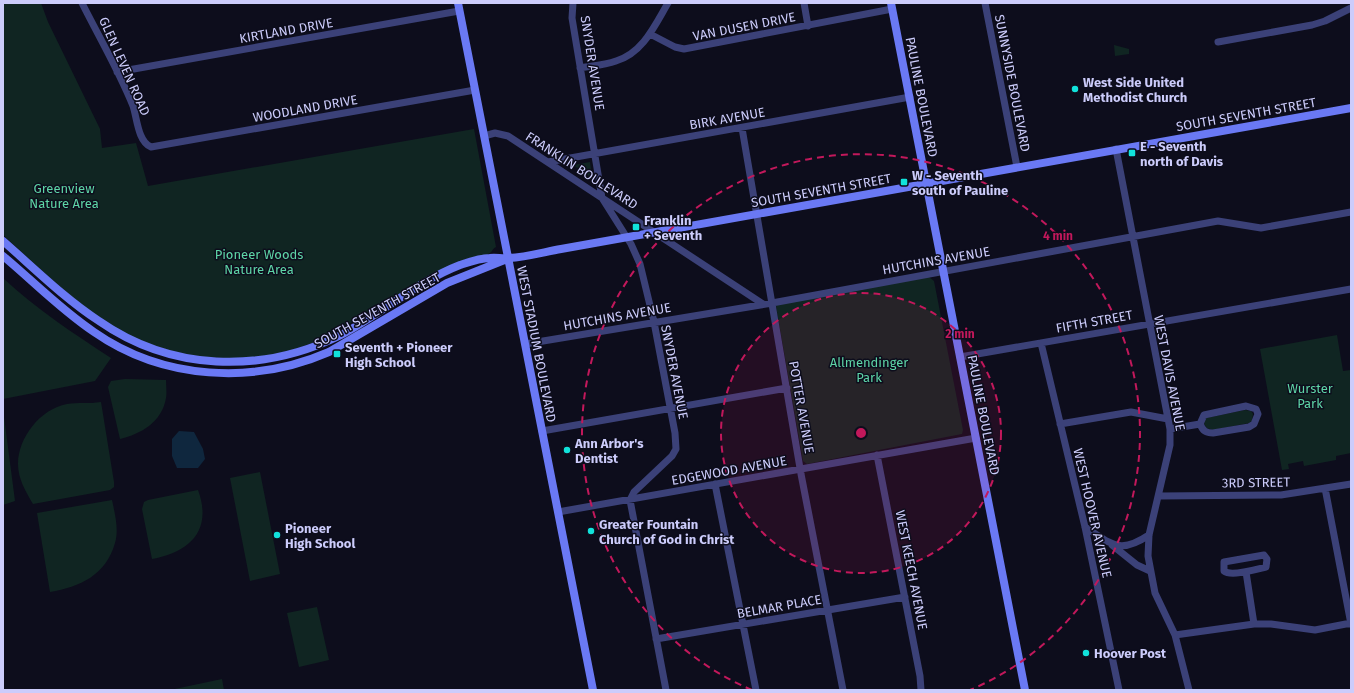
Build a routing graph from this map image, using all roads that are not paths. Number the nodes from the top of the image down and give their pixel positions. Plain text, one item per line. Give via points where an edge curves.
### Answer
1 (82, 3) edge
2 (573, 3) edge
3 (668, 3) edge
4 (804, 3) edge
5 (985, 3) edge
6 (892, 6) edge
7 (459, 7) edge
8 (1351, 8) edge
9 (808, 26) junction
10 (650, 34) junction
11 (1218, 42) dead end
12 (580, 68) junction
13 (117, 72) junction
14 (475, 90) junction
15 (910, 97) junction
16 (1351, 108) edge
17 (742, 128) junction
18 (484, 136) junction
19 (143, 140) joint
20 (1116, 150) junction
21 (595, 152) junction
22 (548, 162) junction
23 (1017, 167) junction
24 (926, 183) junction
25 (602, 198) junction
26 (1351, 212) edge
27 (757, 214) junction
28 (656, 232) junction
29 (627, 237) junction
30 (1132, 237) junction
31 (3, 241) edge
32 (3, 256) edge
33 (508, 258) junction
34 (943, 270) junction
35 (1351, 289) edge
36 (772, 303) junction
37 (763, 304) junction
38 (654, 322) junction
39 (1149, 324) junction
40 (1041, 342) junction
41 (525, 344) junction
42 (960, 357) junction
43 (787, 388) junction
44 (670, 408) junction
45 (1168, 419) junction
46 (1060, 424) junction
47 (1200, 424) junction
48 (1170, 429) junction
49 (542, 431) junction
50 (976, 438) junction
51 (877, 455) junction
52 (800, 469) junction
53 (715, 484) junction
54 (1351, 484) edge
55 (1325, 488) junction
56 (1160, 496) junction
57 (630, 500) junction
58 (558, 512) junction
59 (1085, 527) junction
60 (1150, 535) junction
61 (1112, 545) junction
62 (1150, 571) junction
63 (1246, 572) junction
64 (905, 597) junction
65 (828, 610) junction
66 (743, 624) junction
67 (1254, 624) junction
68 (1351, 624) edge
69 (1174, 635) junction
70 (656, 639) junction
71 (593, 690) edge
72 (666, 690) edge
73 (756, 690) edge
74 (843, 690) edge
75 (921, 690) edge
76 (1025, 690) edge
77 (1120, 690) edge
78 (1188, 690) edge

1 - 13 street, GLEN LEVEN ROAD
2 - 12 street, SNYDER AVENUE via 572,18
3 - 10 street
4 - 9 street
5 - 23 street, SUNNYSIDE BOULEVARD
6 - 9 street, VAN DUSEN DRIVE
6 - 15 street, PAULINE BOULEVARD
7 - 13 street, KIRTLAND DRIVE
7 - 14 street, WEST STADIUM BOULEVARD
8 - 11 street via 1325,22
9 - 10 street, VAN DUSEN DRIVE via 684,49
10 - 12 street via 629,56 616,62
12 - 21 street, SNYDER AVENUE
13 - 19 street, GLEN LEVEN ROAD
14 - 18 street, WEST STADIUM BOULEVARD
14 - 19 street, WOODLAND DRIVE via 157,147 146,146
15 - 17 street, BIRK AVENUE
15 - 24 street, PAULINE BOULEVARD
16 - 20 street, SOUTH SEVENTH STREET
17 - 21 street, BIRK AVENUE
17 - 27 street, POTTER AVENUE
18 - 22 street, FRANKLIN BOULEVARD via 495,133 508,136
18 - 33 street, WEST STADIUM BOULEVARD
20 - 23 street, SOUTH SEVENTH STREET
20 - 30 street, WEST DAVIS AVENUE
21 - 22 street, BIRK AVENUE
21 - 25 street, SNYDER AVENUE
22 - 25 street, FRANKLIN BOULEVARD
23 - 24 street, SOUTH SEVENTH STREET
24 - 27 street, SOUTH SEVENTH STREET
24 - 34 street, PAULINE BOULEVARD
25 - 28 street, FRANKLIN BOULEVARD
25 - 29 street, SNYDER AVENUE
26 - 30 street, HUTCHINS AVENUE via 1261,228 1218,222
27 - 28 street, SOUTH SEVENTH STREET
27 - 36 street, POTTER AVENUE
28 - 29 street, SOUTH SEVENTH STREET
28 - 37 street, FRANKLIN BOULEVARD
29 - 33 street, SOUTH SEVENTH STREET
29 - 38 street, SNYDER AVENUE via 640,264
30 - 34 street, HUTCHINS AVENUE
30 - 39 street, WEST DAVIS AVENUE
31 - 33 street, SOUTH SEVENTH STREET via 74,302 117,333 153,349 175,355 208,362 231,363 268,359 322,343 460,265 488,258
32 - 33 street, SOUTH SEVENTH STREET via 77,320 112,344 133,354 176,367 198,372 233,374 312,360 447,283
33 - 41 street, WEST STADIUM BOULEVARD
34 - 36 street, HUTCHINS AVENUE
34 - 42 street, PAULINE BOULEVARD
35 - 39 street, FIFTH STREET
36 - 37 street, HUTCHINS AVENUE
36 - 43 street, POTTER AVENUE
37 - 38 street, HUTCHINS AVENUE
38 - 41 street, HUTCHINS AVENUE
38 - 44 street, SNYDER AVENUE
39 - 40 street, FIFTH STREET
39 - 45 street, WEST DAVIS AVENUE
40 - 42 street, FIFTH STREET
40 - 46 street, WEST HOOVER AVENUE
41 - 49 street, WEST STADIUM BOULEVARD
42 - 50 street, PAULINE BOULEVARD
43 - 44 street
43 - 52 street, POTTER AVENUE
44 - 49 street
44 - 57 street, SNYDER AVENUE via 676,449 667,462 634,492
45 - 46 street via 1131,412
45 - 48 street, WEST DAVIS AVENUE
46 - 59 street, WEST HOOVER AVENUE
47 - 47 street via 1207,433 1220,432 1249,427 1257,420 1258,414 1256,409 1246,406 1209,412 1204,414
47 - 48 street
48 - 56 street, WEST DAVIS AVENUE via 1170,445
49 - 58 street, WEST STADIUM BOULEVARD
50 - 51 street, EDGEWOOD AVENUE
50 - 76 street, PAULINE BOULEVARD
51 - 52 street, EDGEWOOD AVENUE
51 - 64 street, WEST KEECH AVENUE
52 - 53 street, EDGEWOOD AVENUE
52 - 65 street, POTTER AVENUE
53 - 57 street, EDGEWOOD AVENUE
53 - 66 street
54 - 55 street, 3RD STREET
55 - 56 street, 3RD STREET via 1281,495
55 - 68 street
56 - 60 street, WEST DAVIS AVENUE
57 - 58 street, EDGEWOOD AVENUE
57 - 70 street
58 - 71 street, WEST STADIUM BOULEVARD
59 - 61 street
59 - 77 street, WEST HOOVER AVENUE
60 - 61 street via 1133,545
60 - 62 street, WEST DAVIS AVENUE
61 - 62 street via 1136,565
62 - 69 street, WEST DAVIS AVENUE via 1156,593
63 - 63 street via 1226,573 1224,562 1264,555 1267,559 1266,567
63 - 67 street
64 - 65 street, BELMAR PLACE
64 - 75 street, WEST KEECH AVENUE
65 - 66 street, BELMAR PLACE
65 - 74 street, POTTER AVENUE
66 - 70 street, BELMAR PLACE
66 - 73 street
67 - 68 street via 1315,630
67 - 69 street
69 - 78 street, WEST DAVIS AVENUE
70 - 72 street

